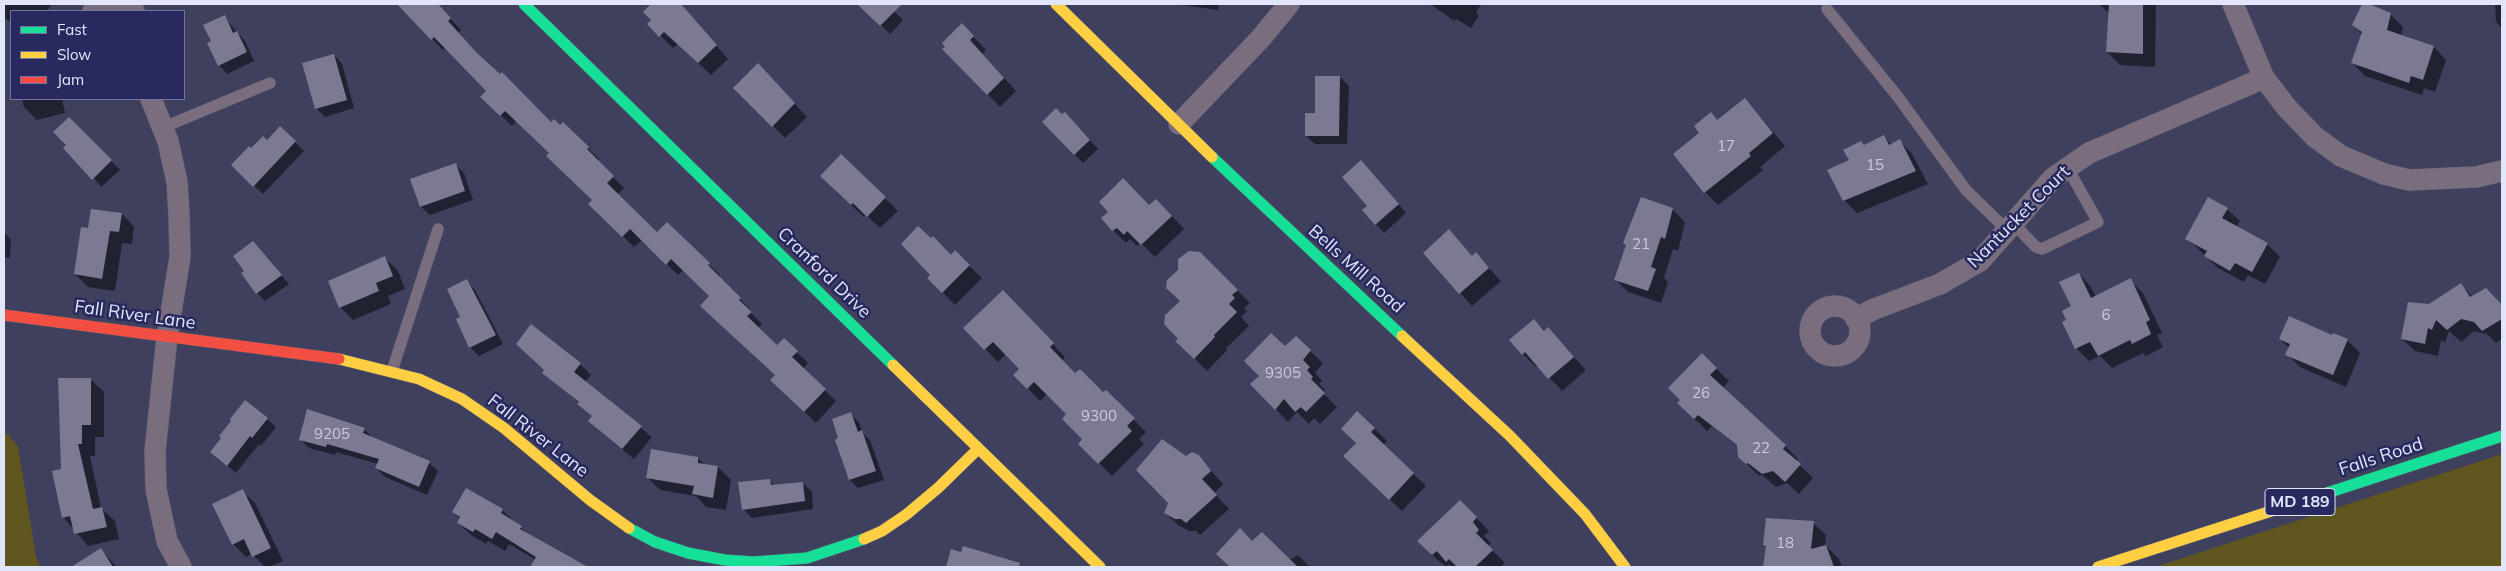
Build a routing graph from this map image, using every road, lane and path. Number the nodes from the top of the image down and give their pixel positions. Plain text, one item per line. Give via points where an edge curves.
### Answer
1 (524, 4) edge
2 (1056, 4) edge
3 (1289, 4) edge
4 (2233, 4) edge
5 (1827, 9) dead end
6 (2264, 78) junction
7 (270, 83) dead end
8 (151, 100) edge
9 (1179, 124) junction
10 (164, 127) junction
11 (2067, 167) junction
12 (2502, 171) edge
13 (2010, 227) junction
14 (438, 229) dead end
15 (4, 315) edge
16 (1856, 319) dead end
17 (167, 337) junction
18 (392, 371) junction
19 (2502, 436) edge
20 (978, 449) junction
21 (181, 567) edge
22 (1100, 567) edge
23 (1625, 567) edge
24 (2098, 567) edge

1 - 20 street, Cranford Drive
2 - 9 street, Bells Mill Road
3 - 9 street
4 - 6 street
5 - 13 lane via 1898,97 1966,190
6 - 11 street, Nantucket Court via 2088,153
6 - 12 street via 2315,137 2363,167 2418,180 2476,177
7 - 10 lane
8 - 10 street
9 - 23 street, Bells Mill Road via 1324,265 1510,436 1585,514
10 - 17 street via 176,182 180,258
11 - 13 street, Nantucket Court via 2053,178
11 - 13 lane via 2098,222 2042,249
13 - 16 street, Nantucket Court via 1980,261 1959,275
14 - 18 lane
15 - 17 street, Fall River Lane
17 - 18 street, Fall River Lane via 331,358
17 - 21 street via 155,451 156,489 168,541
18 - 20 street, Fall River Lane via 419,379 462,400 504,428 624,526 655,542 725,560 798,559 854,544 907,514
19 - 24 street, Falls Road / MD 189
20 - 22 street, Cranford Drive

